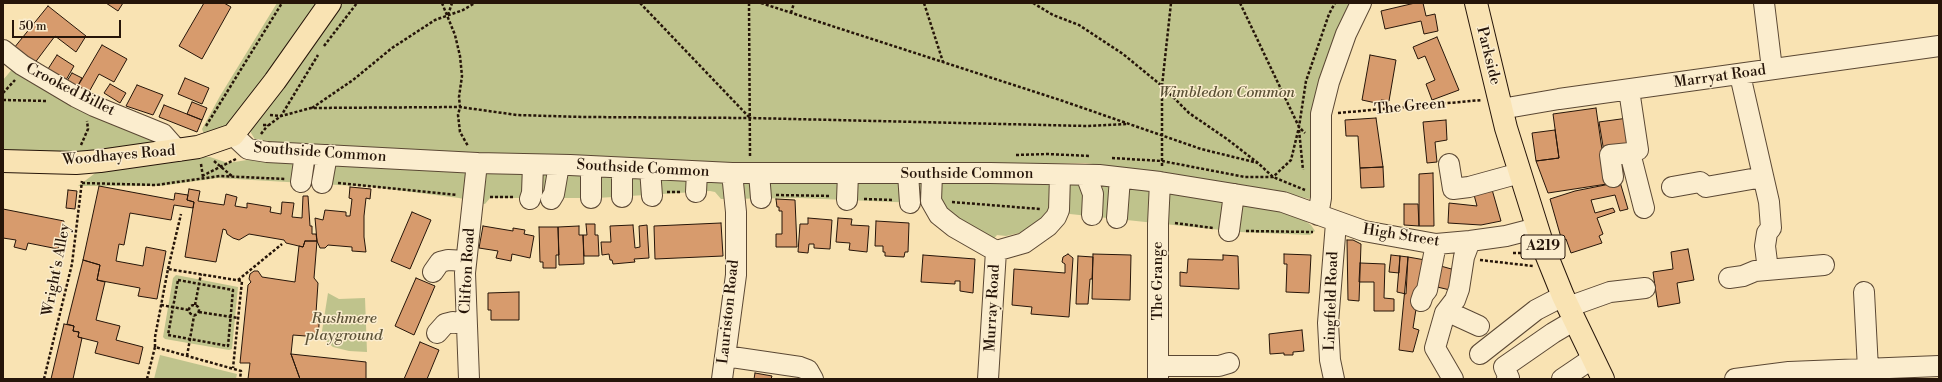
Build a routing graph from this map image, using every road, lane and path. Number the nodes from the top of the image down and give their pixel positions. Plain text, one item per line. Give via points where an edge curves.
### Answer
1 (282, 3) edge
2 (442, 3) edge
3 (452, 3) edge
4 (475, 3) edge
5 (640, 3) edge
6 (749, 3) edge
7 (761, 3) edge
8 (794, 3) edge
9 (924, 3) edge
10 (1033, 3) edge
11 (1171, 3) edge
12 (1240, 3) edge
13 (1335, 3) edge
14 (1361, 3) edge
15 (1476, 3) edge
16 (1764, 3) edge
17 (327, 4) edge
18 (791, 13) junction
19 (448, 16) junction
20 (1939, 46) edge
21 (3, 50) edge
22 (943, 62) junction
23 (1772, 69) junction
24 (1740, 75) junction
25 (1162, 86) junction
26 (1629, 90) junction
27 (76, 97) junction
28 (3, 100) edge
29 (1500, 103) junction
30 (94, 106) junction
31 (460, 107) junction
32 (311, 108) junction
33 (1321, 114) junction
34 (282, 116) dead end
35 (750, 118) junction
36 (1126, 124) junction
37 (1299, 127) junction
38 (205, 128) dead end
39 (1162, 134) junction
40 (1308, 137) dead end
41 (240, 142) junction
42 (178, 151) junction
43 (1630, 153) junction
44 (305, 154) junction
45 (327, 155) junction
46 (1010, 155) dead end
47 (200, 157) dead end
48 (210, 157) dead end
49 (1094, 157) dead end
50 (1109, 158) dead end
51 (3, 161) edge
52 (1162, 161) junction
53 (1258, 162) junction
54 (79, 163) junction
55 (477, 163) junction
56 (1449, 164) dead end
57 (533, 165) junction
58 (559, 165) junction
59 (221, 166) junction
60 (591, 166) junction
61 (750, 167) junction
62 (622, 168) junction
63 (650, 169) junction
64 (697, 172) junction
65 (1520, 173) junction
66 (848, 174) junction
67 (908, 174) junction
68 (932, 174) junction
69 (1060, 175) junction
70 (1086, 175) junction
71 (233, 177) dead end
72 (1272, 177) junction
73 (1304, 177) dead end
74 (1613, 177) dead end
75 (1120, 178) junction
76 (301, 182) dead end
77 (1160, 182) junction
78 (1764, 182) junction
79 (322, 184) dead end
80 (1305, 184) dead end
81 (1672, 187) dead end
82 (1306, 190) junction
83 (696, 192) dead end
84 (1312, 193) dead end
85 (1234, 194) junction
86 (652, 196) dead end
87 (622, 197) dead end
88 (554, 198) dead end
89 (591, 198) dead end
90 (761, 198) dead end
91 (530, 199) dead end
92 (847, 200) dead end
93 (910, 203) dead end
94 (1644, 208) dead end
95 (181, 214) dead end
96 (1092, 216) dead end
97 (1117, 218) dead end
98 (1327, 219) junction
99 (1537, 228) junction
100 (1229, 231) dead end
101 (282, 244) dead end
102 (1436, 244) junction
103 (1467, 249) junction
104 (996, 252) junction
105 (1516, 253) dead end
106 (1532, 253) dead end
107 (466, 261) junction
108 (1824, 265) dead end
109 (1535, 266) dead end
110 (168, 269) junction
111 (1768, 270) junction
112 (434, 272) dead end
113 (201, 274) junction
114 (1729, 278) dead end
115 (237, 280) junction
116 (199, 284) junction
117 (1645, 288) dead end
118 (1864, 292) dead end
119 (1421, 301) dead end
120 (161, 305) junction
121 (195, 305) junction
122 (173, 307) junction
123 (1449, 308) junction
124 (1569, 308) junction
125 (189, 310) junction
126 (199, 312) junction
127 (194, 316) junction
128 (230, 316) junction
129 (238, 318) junction
130 (466, 325) junction
131 (1479, 326) dead end
132 (438, 333) dead end
133 (190, 339) junction
134 (155, 347) junction
135 (1480, 354) dead end
136 (187, 356) junction
137 (725, 356) junction
138 (1229, 363) dead end
139 (1939, 366) edge
140 (1597, 367) edge
141 (232, 368) junction
142 (1868, 369) junction
143 (1158, 372) edge
144 (44, 379) edge
145 (147, 379) edge
146 (240, 379) edge
147 (469, 379) edge
148 (722, 379) edge
149 (813, 379) edge
150 (988, 379) edge
151 (1334, 379) edge
152 (1453, 379) edge
153 (1507, 379) edge
154 (1562, 379) edge
155 (1574, 379) edge
156 (1735, 379) edge

1 - 38 path
2 - 19 path
3 - 19 path
4 - 19 path
5 - 35 path
6 - 35 path
7 - 18 path
8 - 18 path
9 - 22 path
10 - 25 path via 1053,15 1079,25 1123,54
11 - 25 path
12 - 37 path
13 - 37 path via 1306,81
14 - 33 street via 1329,82
15 - 29 main road, Parkside / A219
16 - 23 street
17 - 41 main road via 275,81
18 - 22 path
19 - 31 path via 456,35 460,56
19 - 32 path via 435,20 392,48 354,80
20 - 23 street, Marryat Road
21 - 27 street, Crooked Billet via 22,65
22 - 36 path
23 - 24 street, Marryat Road
24 - 26 street, Marryat Road
24 - 78 street
25 - 39 path
25 - 53 path via 1189,113
26 - 29 street, Marryat Road
26 - 43 street via 1638,150
27 - 28 path via 69,102
27 - 30 street, Crooked Billet
29 - 33 path, The Green via 1451,103
29 - 65 main road, A219
30 - 42 street, Crooked Billet via 155,129 170,140
30 - 54 path, Wright's Alley via 87,114 88,129 79,149
31 - 32 path
31 - 35 path via 517,115 583,118
31 - 55 path via 460,132
32 - 34 path
33 - 98 street via 1321,198
35 - 36 path via 1088,126
35 - 61 path
36 - 39 path
37 - 40 path
37 - 72 path via 1291,160
37 - 73 path
39 - 52 path
39 - 53 path via 1200,149
41 - 42 main road, Woodhayes Road via 217,142
41 - 44 street, Southside Common via 267,152
41 - 59 path via 238,158
42 - 54 main road, Woodhayes Road
43 - 74 street via 1610,155
43 - 94 street
44 - 45 street, Southside Common
44 - 76 street
45 - 55 street, Southside Common
45 - 79 street
46 - 49 path
47 - 59 path via 203,177
48 - 59 path
50 - 52 path
51 - 54 main road, Woodhayes Road
52 - 72 path via 1245,177
52 - 77 path via 1163,176
53 - 72 path
54 - 144 path, Wright's Alley via 79,208 72,264
55 - 57 street, Southside Common
55 - 107 street, Clifton Road
56 - 65 street via 1453,189
57 - 58 street, Southside Common
57 - 91 street
58 - 60 street, Southside Common
58 - 88 street
59 - 71 path
60 - 62 street, Southside Common
60 - 89 street
61 - 64 street, Southside Common
61 - 66 street, Southside Common
61 - 90 street
61 - 137 street, Lauriston Road via 736,212 736,275
62 - 63 street, Southside Common
62 - 87 street
63 - 64 street, Southside Common
63 - 86 street
64 - 83 street
65 - 99 main road, A219
66 - 67 street, Southside Common
66 - 92 street
67 - 68 street, Southside Common
67 - 93 street
68 - 69 street, Southside Common
68 - 104 street, Murray Road via 931,201 939,215
69 - 70 street, Southside Common
69 - 104 street via 1059,210 1056,217 1024,243
70 - 75 street, Southside Common
70 - 96 street via 1093,194
72 - 82 path
75 - 77 street, Southside Common
75 - 97 street
77 - 85 street, Southside Common
77 - 143 street, The Grange
78 - 81 street via 1706,187 1700,182
78 - 111 street via 1778,212 1767,233 1765,246
80 - 82 path
82 - 84 path
85 - 98 street, Southside Common via 1283,202
85 - 100 street
95 - 110 path
98 - 102 street, High Street via 1379,235
98 - 151 street, Lingfield Road via 1328,323
99 - 103 street, High Street
99 - 124 main road, A219
101 - 115 path
102 - 103 street, High Street
102 - 119 street via 1427,290
103 - 109 path via 1472,259
103 - 123 street via 1459,290
104 - 150 street, Murray Road
105 - 106 path
107 - 112 street via 440,262
107 - 130 street, Clifton Road
108 - 111 street
110 - 113 path
110 - 120 path
111 - 114 street
113 - 115 path
113 - 116 path
115 - 129 path via 242,281
116 - 121 path
116 - 122 path via 178,280
116 - 128 path via 233,290
117 - 124 street via 1610,292
118 - 142 street
120 - 122 path
120 - 134 path
121 - 125 path
121 - 126 path
122 - 125 path
122 - 133 path via 168,335
123 - 131 street via 1455,315
123 - 152 street via 1434,348
124 - 135 street via 1536,310
124 - 140 main road, A219
124 - 153 street via 1552,333 1504,367 1509,378
125 - 127 path
126 - 127 path
126 - 128 path
127 - 133 path
128 - 129 path
128 - 133 path via 228,346
129 - 141 path
130 - 132 street via 452,322 445,324
130 - 147 street, Clifton Road
133 - 136 path
134 - 136 path
134 - 145 path
136 - 141 path
137 - 148 street, Lauriston Road
137 - 149 street via 800,367 808,370
138 - 143 street
139 - 142 street
140 - 154 street
140 - 155 street
141 - 146 path via 241,371
142 - 156 street via 1789,372

